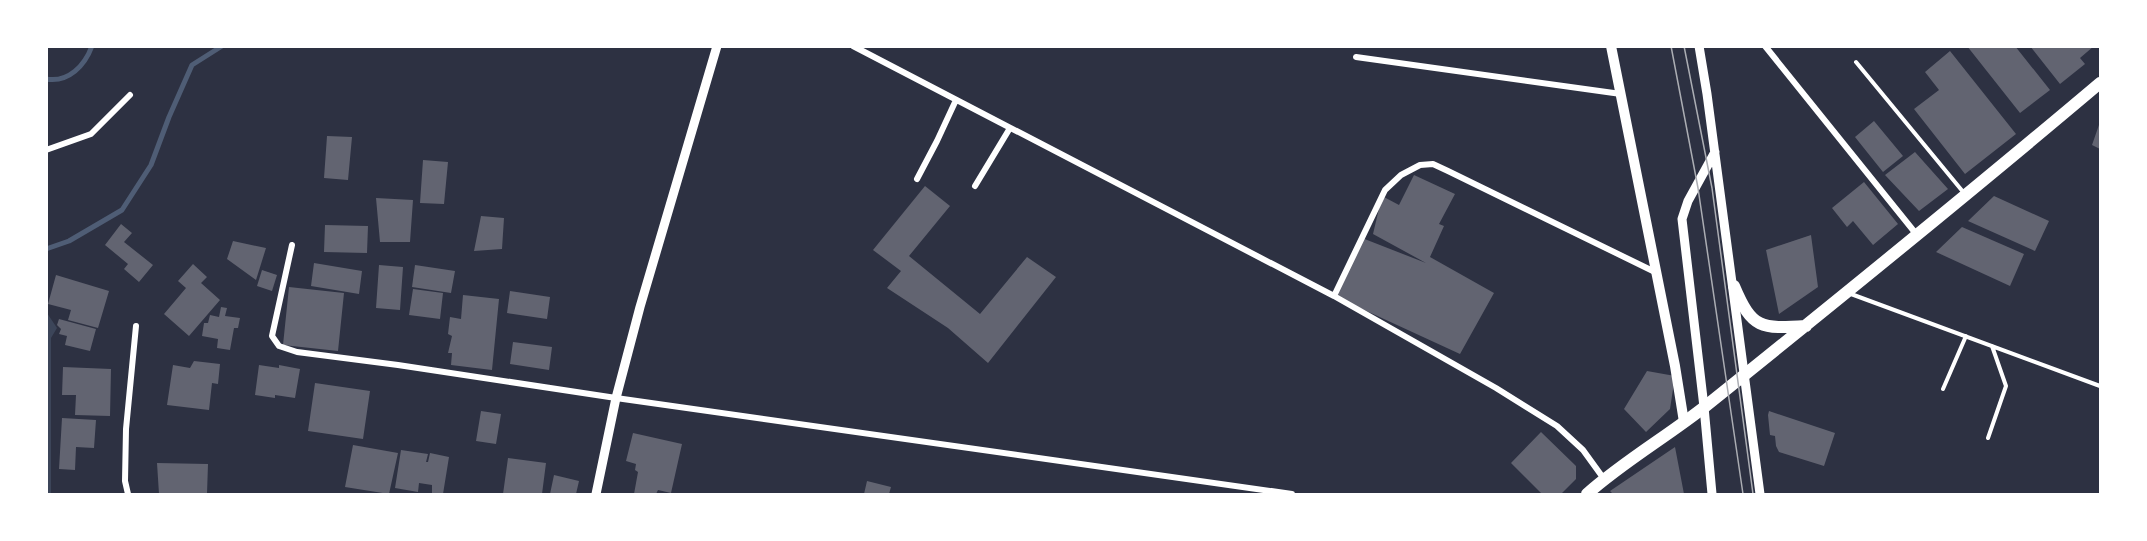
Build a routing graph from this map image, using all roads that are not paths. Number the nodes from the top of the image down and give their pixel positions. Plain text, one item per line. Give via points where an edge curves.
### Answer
1 (717, 46) edge
2 (852, 46) edge
3 (1611, 46) edge
4 (1699, 46) edge
5 (1766, 46) edge
6 (1356, 57) dead end
7 (1856, 62) dead end
8 (2100, 83) edge
9 (1622, 94) junction
10 (130, 95) dead end
11 (956, 100) junction
12 (1010, 128) junction
13 (46, 150) edge
14 (1715, 152) junction
15 (917, 178) dead end
16 (975, 186) dead end
17 (1966, 196) junction
18 (1918, 236) junction
19 (292, 245) dead end
20 (1657, 273) junction
21 (1734, 286) junction
22 (1848, 292) junction
23 (1334, 296) junction
24 (136, 326) dead end
25 (1806, 326) junction
26 (1966, 336) junction
27 (1992, 346) junction
28 (1746, 374) junction
29 (2100, 386) edge
30 (1943, 389) dead end
31 (616, 398) junction
32 (1704, 407) junction
33 (1684, 422) junction
34 (1988, 438) dead end
35 (1604, 479) junction
36 (128, 495) edge
37 (596, 495) edge
38 (1292, 495) edge
39 (1587, 495) edge
40 (1712, 495) edge
41 (1760, 495) edge

1 - 31 street
2 - 11 street
3 - 9 main road
4 - 14 street
5 - 18 street
6 - 9 street
7 - 17 lane
8 - 17 main road
9 - 20 main road
10 - 13 street via 91,134
11 - 12 street
11 - 15 street
12 - 16 street
12 - 23 street
14 - 21 street
14 - 32 street via 1682,219
17 - 18 main road
18 - 22 main road
19 - 31 street via 272,336 279,346 297,352
20 - 23 street via 1433,164 1420,165 1401,175 1385,190
20 - 33 main road
21 - 25 main road via 1743,309 1754,320 1778,328
21 - 28 street
22 - 25 main road
22 - 26 lane
23 - 35 street via 1557,426 1583,450
24 - 36 street via 126,429
25 - 28 main road
26 - 27 lane
26 - 30 lane
27 - 29 lane
27 - 34 lane via 2006,386
28 - 32 main road
28 - 41 street
31 - 37 street
31 - 38 street
32 - 33 main road
32 - 40 street
33 - 35 main road
35 - 39 main road

